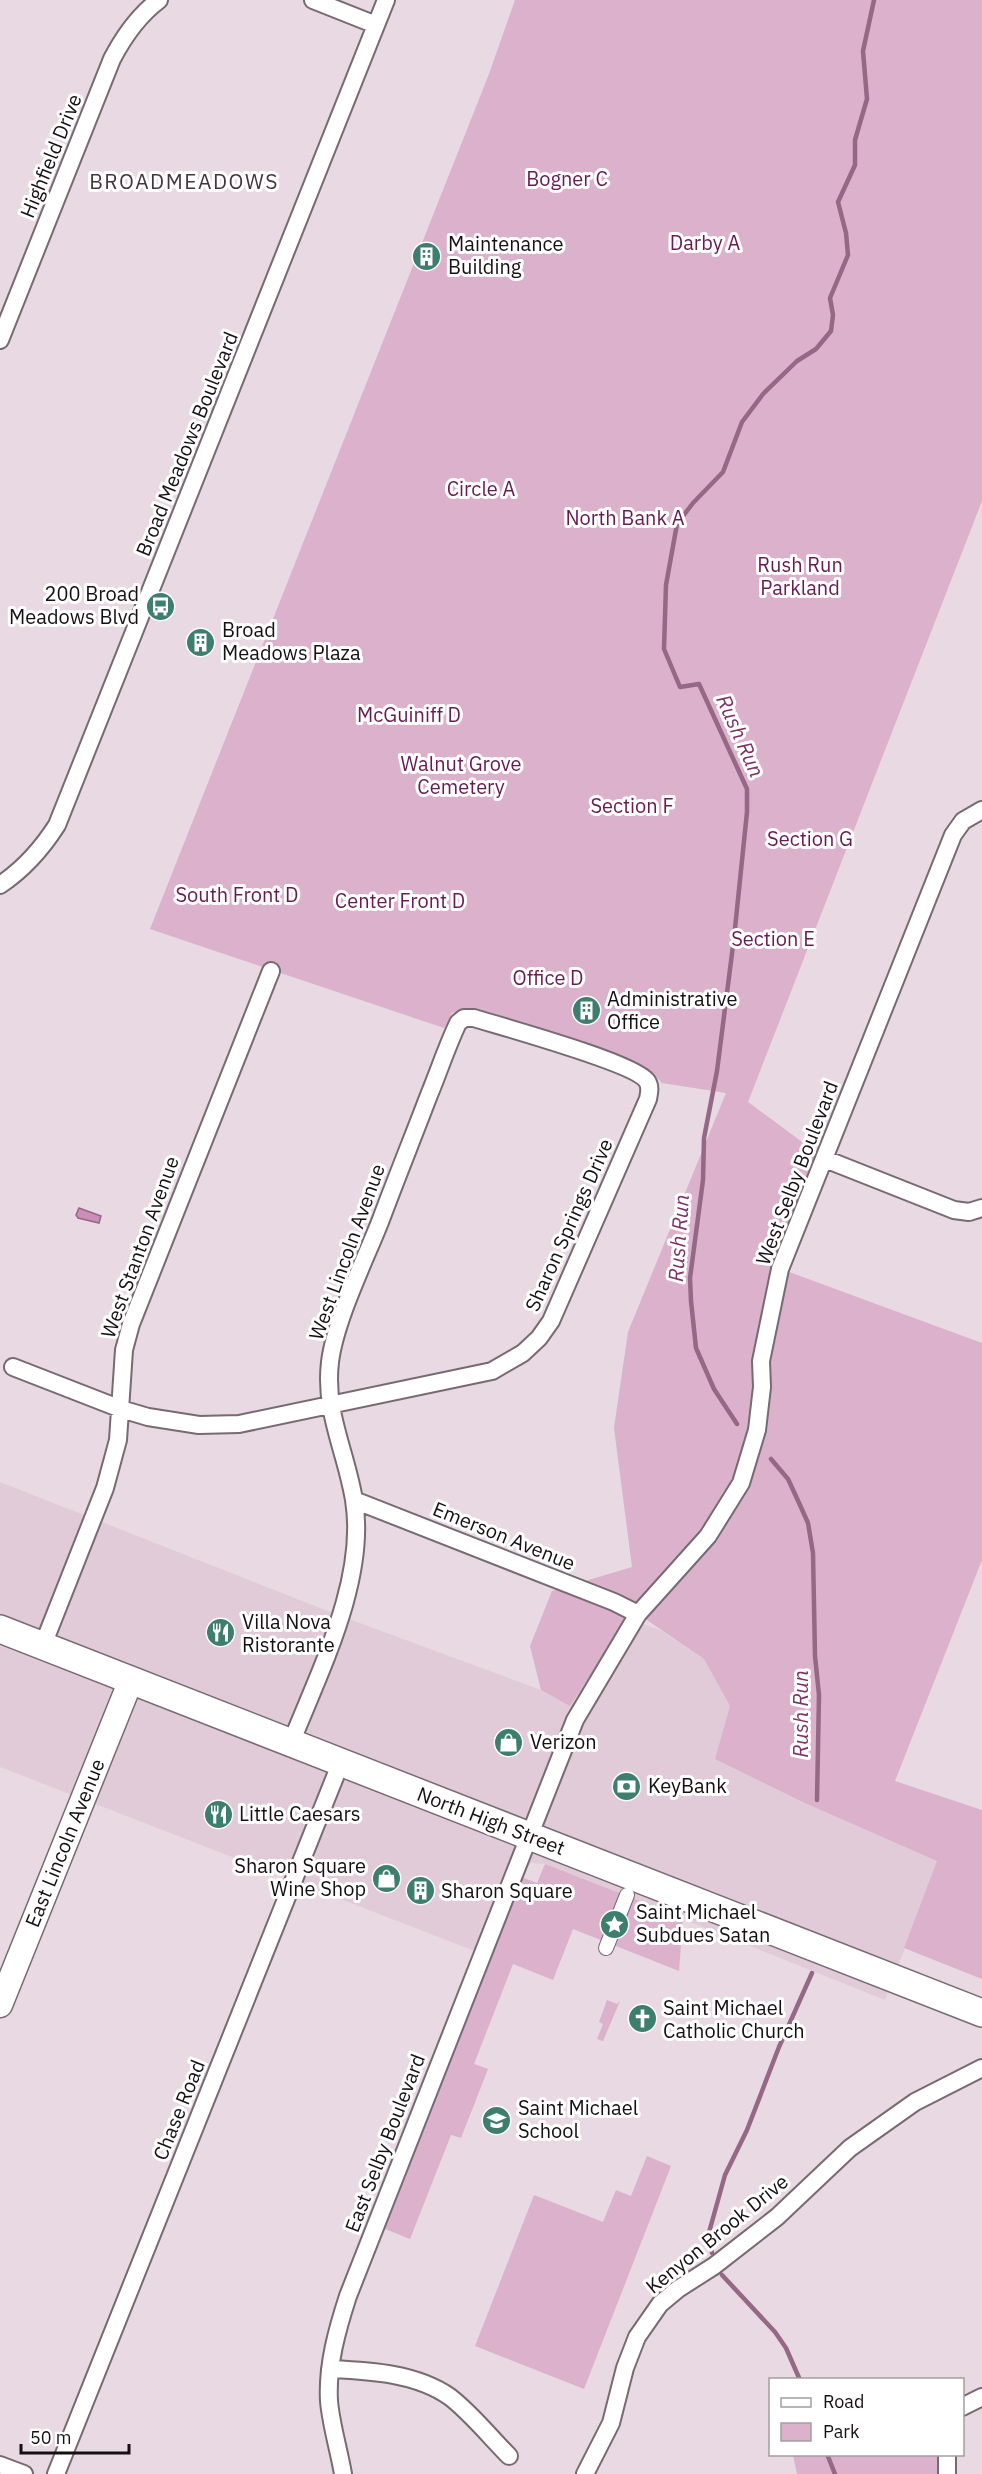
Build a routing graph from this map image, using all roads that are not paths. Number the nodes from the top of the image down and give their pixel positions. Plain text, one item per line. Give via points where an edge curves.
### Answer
1 (159, 0) edge
2 (313, 0) edge
3 (386, 0) edge
4 (376, 25) junction
5 (0, 340) edge
6 (980, 811) edge
7 (0, 885) edge
8 (271, 971) dead end
9 (650, 1088) joint
10 (825, 1159) junction
11 (982, 1208) edge
12 (13, 1367) dead end
13 (330, 1406) junction
14 (121, 1409) junction
15 (354, 1500) junction
16 (638, 1614) junction
17 (0, 1629) edge
18 (42, 1645) junction
19 (130, 1680) junction
20 (291, 1743) junction
21 (341, 1762) junction
22 (529, 1836) junction
23 (627, 1895) dead end
24 (606, 1948) dead end
25 (0, 2006) edge
26 (982, 2013) edge
27 (982, 2068) edge
28 (330, 2369) junction
29 (982, 2397) edge
30 (964, 2406) edge
31 (508, 2456) dead end
32 (947, 2456) edge
33 (0, 2465) edge
34 (24, 2474) edge
35 (56, 2474) edge
36 (344, 2474) edge
37 (585, 2474) edge
38 (947, 2474) edge

1 - 5 street, Highfield Drive via 142,15 112,59
2 - 4 street
3 - 4 street, Broad Meadows Boulevard
4 - 7 street, Broad Meadows Boulevard via 61,818 41,850 20,872
6 - 10 street, West Selby Boulevard via 963,821 954,835
8 - 14 street, West Stanton Avenue via 130,1324 124,1350
9 - 13 street, Sharon Springs Drive via 560,1302 538,1338 514,1359 492,1371
9 - 13 street, West Lincoln Avenue via 646,1080 624,1066 474,1018 458,1023 338,1332 330,1359
10 - 11 street via 954,1210 969,1212
10 - 16 street, West Selby Boulevard via 780,1269 761,1361 757,1430 741,1483 708,1536
12 - 14 street
13 - 14 street via 238,1424 199,1425
13 - 15 street, West Lincoln Avenue
14 - 18 street, West Stanton Avenue via 118,1440 105,1488
15 - 16 street, Emerson Avenue
15 - 20 street, West Lincoln Avenue via 355,1534 347,1596
16 - 22 street, West Selby Boulevard via 576,1720
17 - 18 main road, North High Street
18 - 19 main road, North High Street
19 - 20 main road, North High Street
19 - 25 main road, East Lincoln Avenue
20 - 21 main road, North High Street
21 - 22 main road, North High Street
21 - 35 street, Chase Road
22 - 26 main road, North High Street
22 - 28 street, East Selby Boulevard via 348,2296
23 - 24 street
27 - 37 street, Kenyon Brook Drive via 915,2102 850,2148 777,2217 660,2304 637,2337 611,2423
28 - 31 street via 408,2378 433,2387 451,2398
28 - 36 street, East Selby Boulevard via 329,2402
29 - 30 street
32 - 38 street
33 - 34 street

